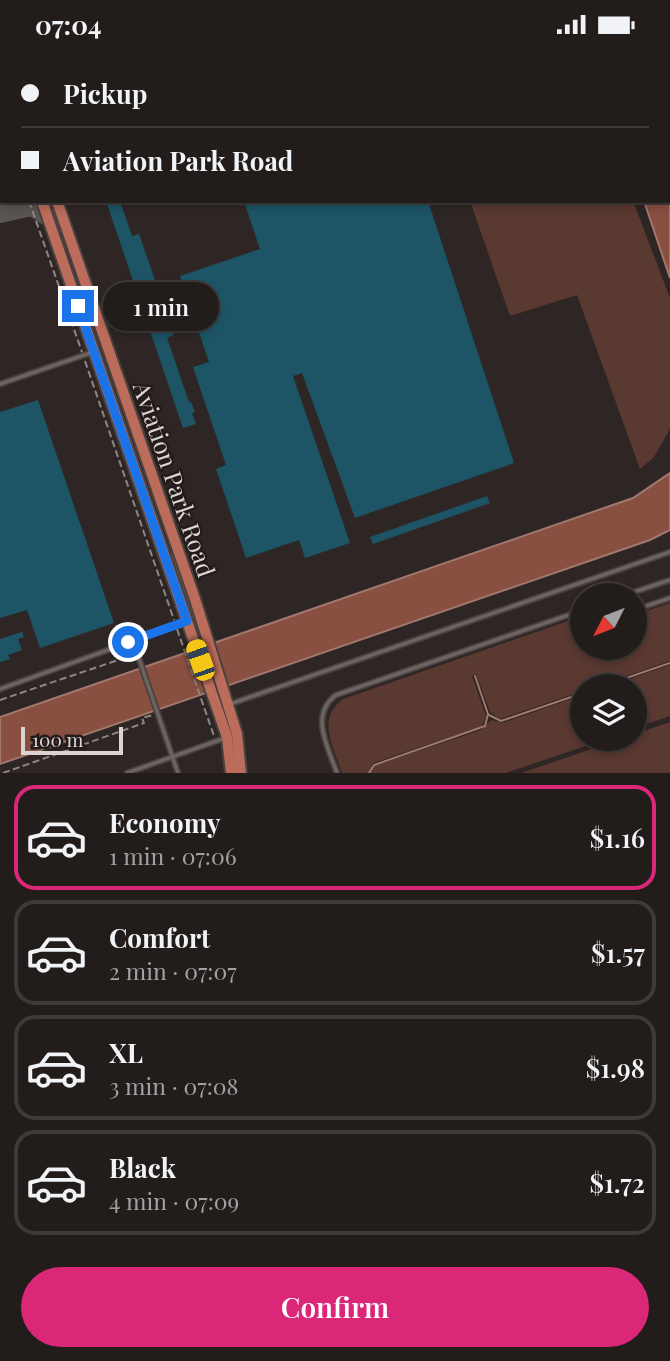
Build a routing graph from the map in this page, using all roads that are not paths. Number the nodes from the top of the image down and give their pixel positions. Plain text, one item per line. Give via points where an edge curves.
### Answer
1 (43, 203) edge
2 (58, 203) edge
3 (94, 351) junction
4 (0, 384) edge
5 (670, 552) edge
6 (670, 580) edge
7 (648, 587) edge
8 (670, 598) edge
9 (648, 606) edge
10 (570, 614) edge
11 (182, 623) junction
12 (200, 640) junction
13 (133, 641) junction
14 (0, 689) edge
15 (218, 694) junction
16 (228, 704) junction
17 (227, 737) junction
18 (172, 756) junction
19 (176, 767) junction
20 (127, 773) edge
21 (178, 773) edge
22 (185, 773) edge
23 (230, 773) edge
24 (242, 773) edge
25 (337, 773) edge

1 - 3 main road, Aviation Park Road
2 - 12 main road, Aviation Park Road
3 - 4 lane
3 - 11 main road, Aviation Park Road
5 - 16 lane
6 - 7 lane
8 - 9 lane
10 - 25 lane via 336,695 325,706 321,722
11 - 12 main road, Aviation Park Road
11 - 13 lane
12 - 15 main road, Aviation Park Road
13 - 14 lane
13 - 18 lane
15 - 16 main road, Aviation Park Road
15 - 17 main road, Aviation Park Road
16 - 24 main road, Aviation Park Road
17 - 18 lane
17 - 23 main road, Aviation Park Road
18 - 19 lane
18 - 20 lane
19 - 21 lane
19 - 22 lane

